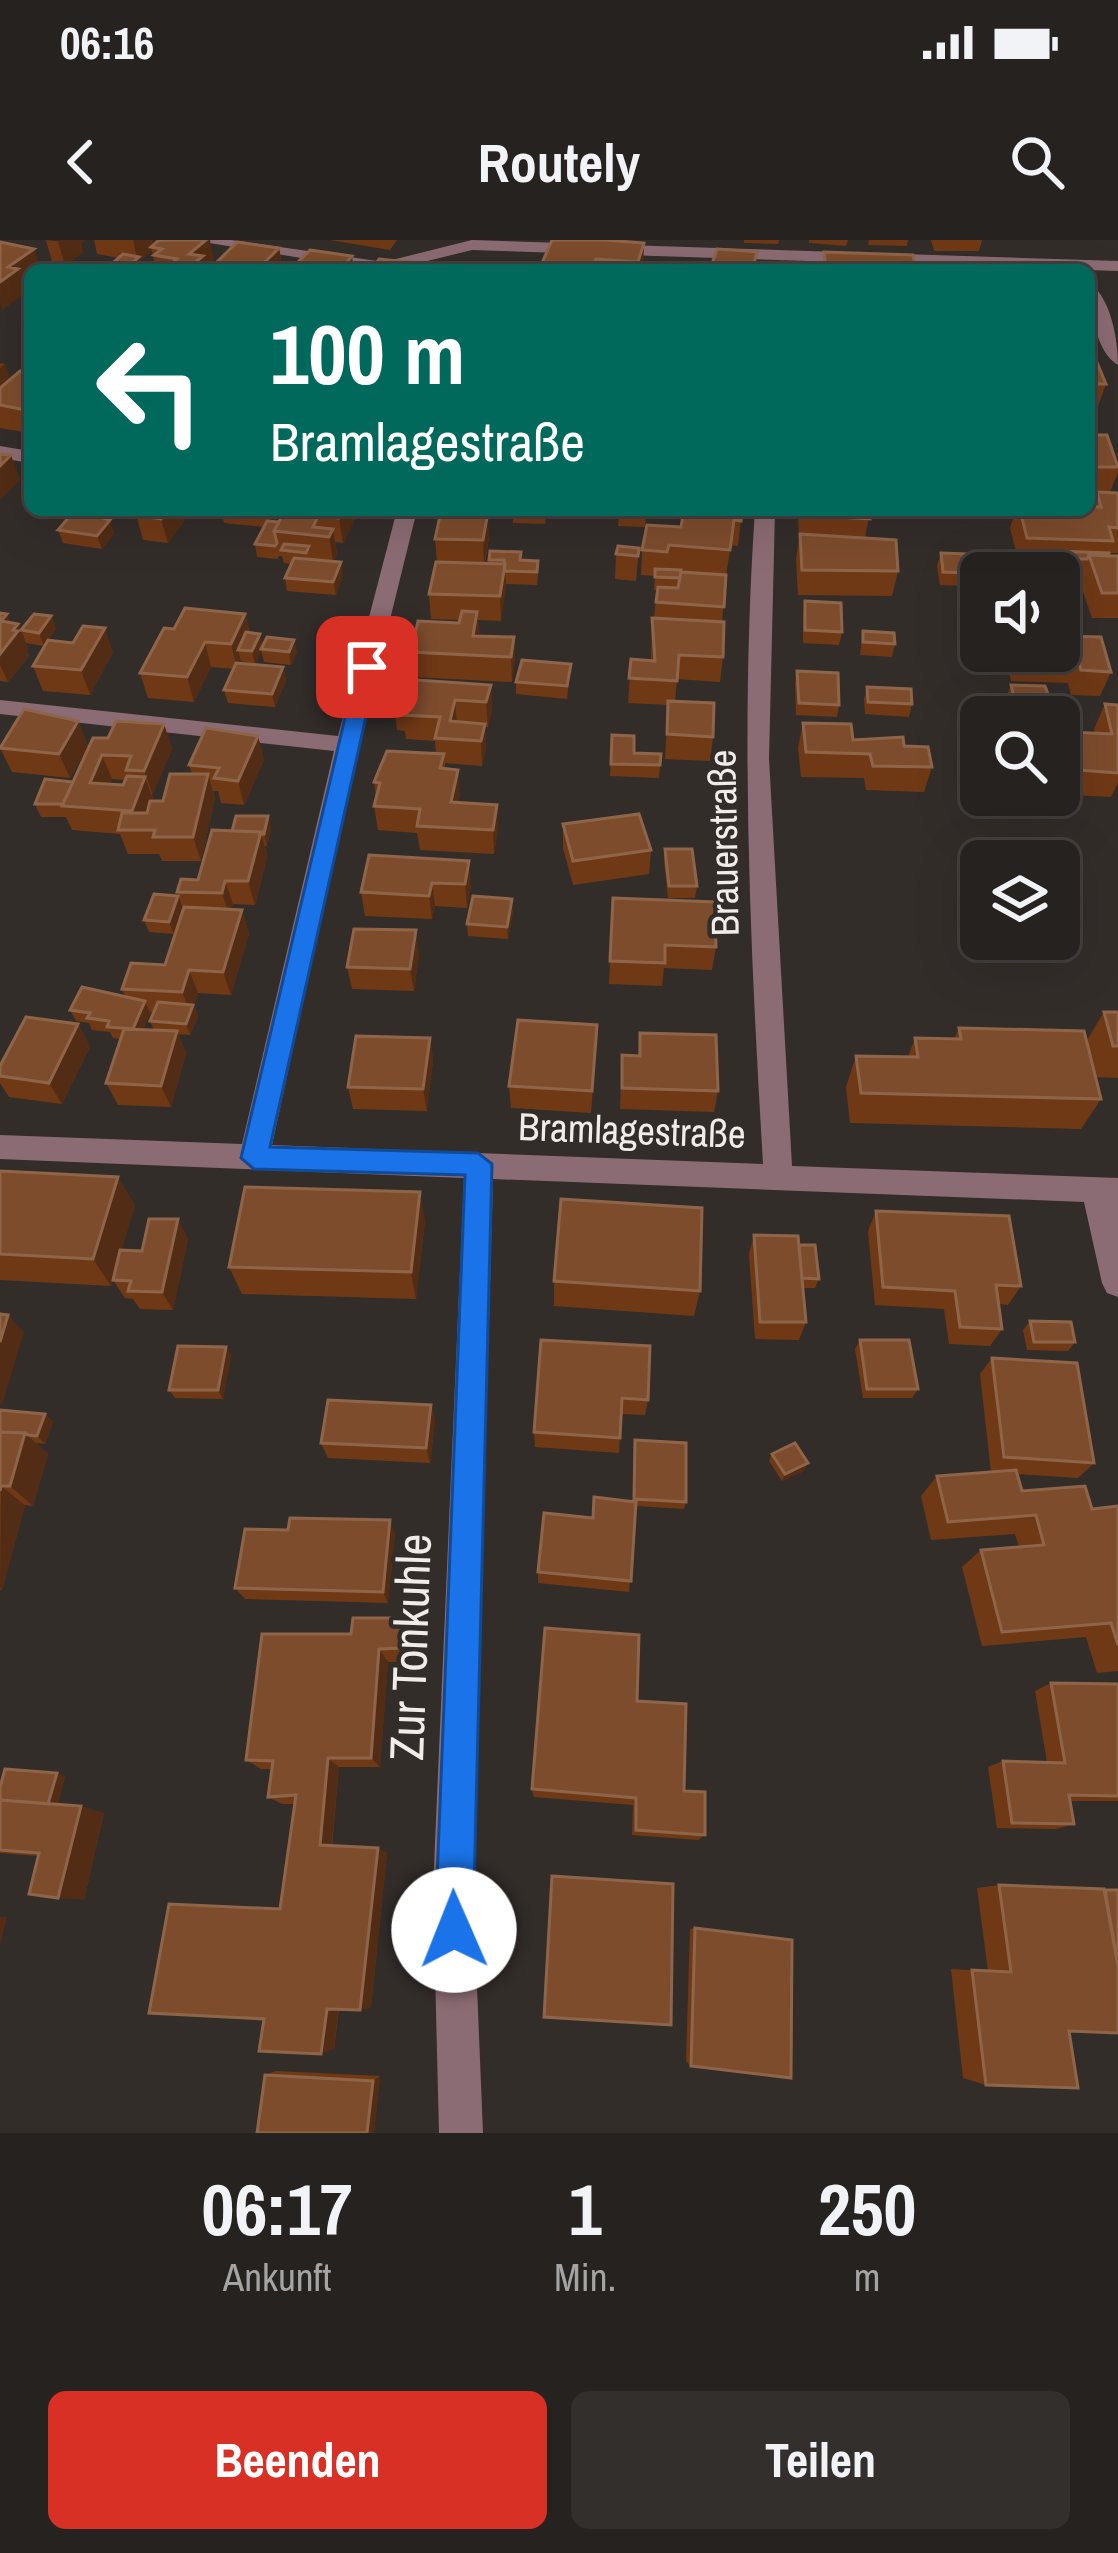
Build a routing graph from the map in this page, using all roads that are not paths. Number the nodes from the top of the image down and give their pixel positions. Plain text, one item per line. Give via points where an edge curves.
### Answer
1 (200, 240) edge
2 (441, 245) edge
3 (522, 248) junction
4 (362, 264) edge
5 (390, 264) edge
6 (513, 264) edge
7 (793, 264) edge
8 (1095, 303) edge
9 (1118, 359) edge
10 (405, 516) edge
11 (765, 516) edge
12 (0, 707) edge
13 (347, 745) junction
14 (0, 1147) edge
15 (254, 1158) junction
16 (478, 1164) junction
17 (778, 1174) junction
18 (1107, 1191) edge
19 (1118, 1283) edge
20 (460, 2133) edge

1 - 4 street
2 - 3 street
2 - 5 street
3 - 6 street
3 - 7 street
8 - 9 street
10 - 13 street
11 - 17 street, Brauerstraße via 762,911
12 - 13 street
13 - 15 street
14 - 15 street, Bramlagestraße
15 - 16 street, Bramlagestraße
16 - 17 street, Bramlagestraße
16 - 20 street, Zur Tonkuhle via 453,1889
17 - 18 street, Bramlagestraße
18 - 19 street

